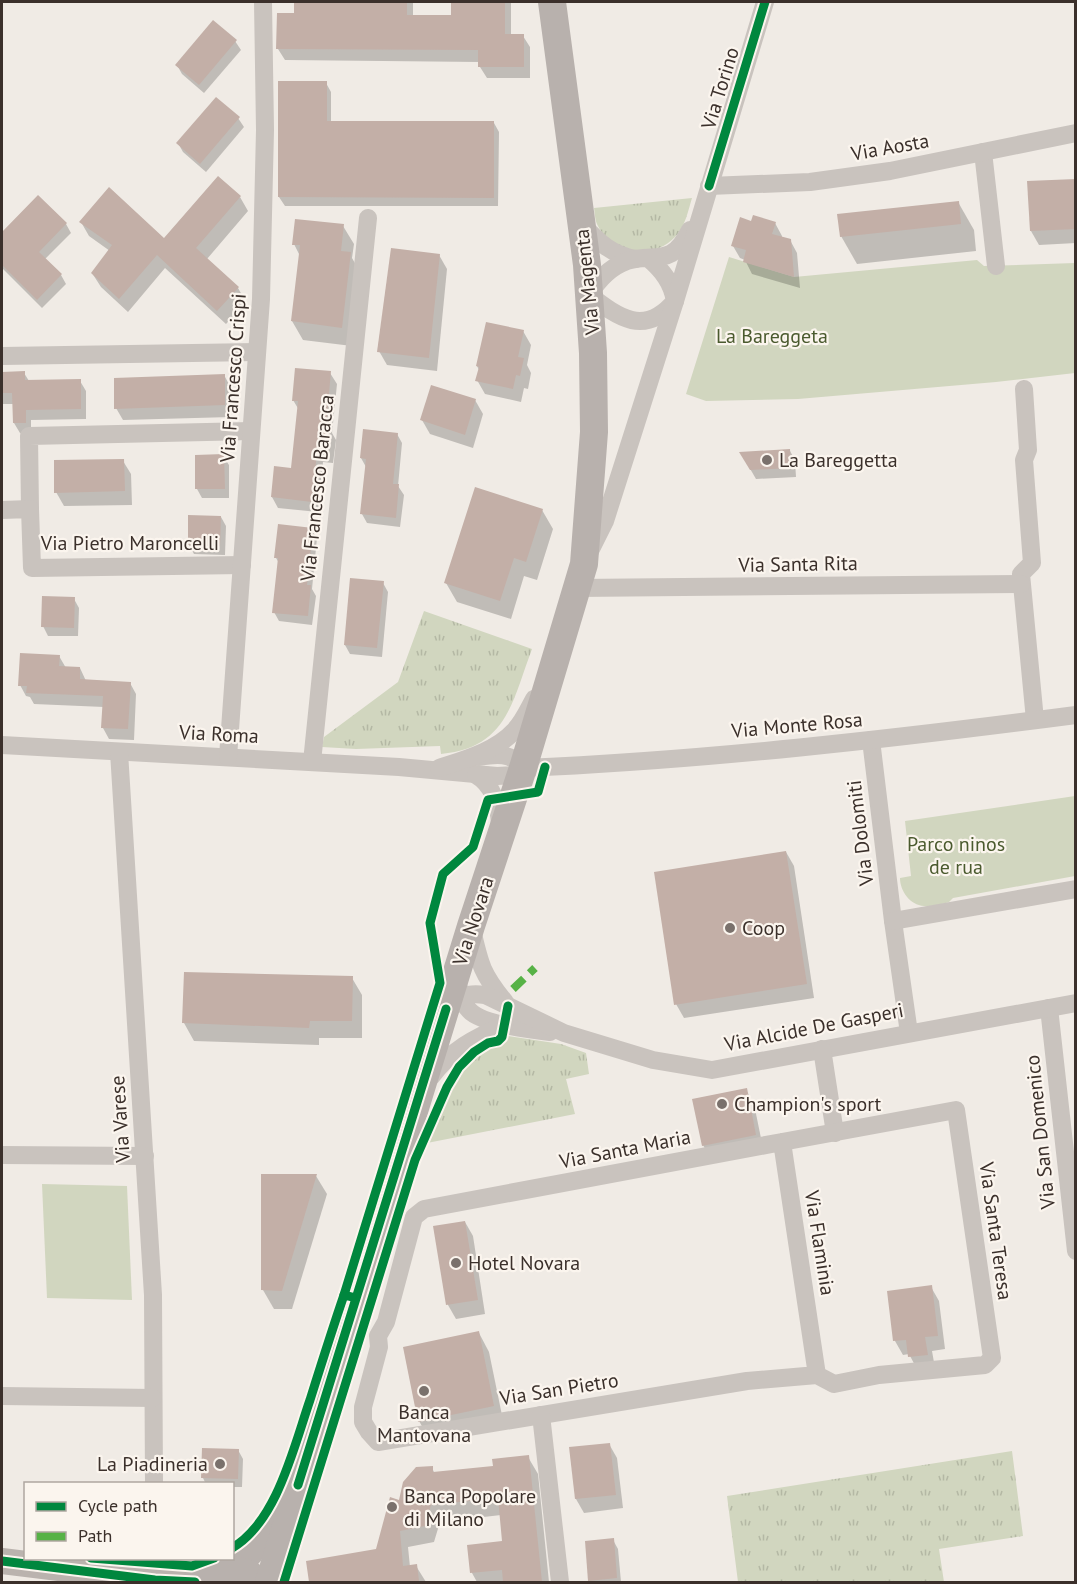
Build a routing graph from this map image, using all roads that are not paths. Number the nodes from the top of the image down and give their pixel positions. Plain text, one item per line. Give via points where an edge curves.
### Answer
1 (263, 2) edge
2 (552, 2) edge
3 (765, 2) edge
4 (1076, 133) edge
5 (983, 152) junction
6 (709, 186) junction
7 (368, 218) dead end
8 (581, 223) junction
9 (643, 259) junction
10 (996, 266) dead end
11 (589, 295) junction
12 (675, 301) junction
13 (257, 352) junction
14 (2, 356) edge
15 (1024, 389) dead end
16 (251, 431) junction
17 (30, 508) junction
18 (2, 510) edge
19 (242, 565) junction
20 (580, 576) junction
21 (1021, 584) junction
22 (551, 672) junction
23 (1076, 715) edge
24 (1035, 720) junction
25 (871, 740) junction
26 (2, 746) edge
27 (119, 752) junction
28 (228, 757) junction
29 (464, 759) junction
30 (312, 762) junction
31 (523, 768) junction
32 (434, 770) junction
33 (476, 775) junction
34 (501, 836) junction
35 (1076, 889) edge
36 (892, 921) junction
37 (471, 926) junction
38 (454, 994) junction
39 (1076, 1003) edge
40 (508, 1005) junction
41 (1049, 1008) junction
42 (505, 1025) junction
43 (564, 1033) junction
44 (909, 1033) junction
45 (822, 1049) junction
46 (420, 1091) junction
47 (956, 1110) joint
48 (836, 1132) junction
49 (782, 1142) junction
50 (2, 1155) edge
51 (145, 1156) junction
52 (1076, 1251) edge
53 (350, 1318) junction
54 (378, 1336) junction
55 (992, 1358) joint
56 (818, 1375) junction
57 (2, 1395) edge
58 (153, 1398) junction
59 (541, 1415) junction
60 (154, 1482) edge
61 (298, 1485) junction
62 (2, 1561) edge
63 (155, 1569) edge
64 (231, 1570) junction
65 (195, 1582) edge
66 (262, 1582) edge
67 (269, 1582) edge
68 (560, 1582) edge

1 - 13 street, Via Francesco Crispi via 264,220
2 - 8 main road, Via Magenta
3 - 6 street, Via Torino
4 - 5 street, Via Aosta
5 - 6 street, Via Aosta via 810,182
5 - 10 street
6 - 9 street via 683,243 668,255
6 - 12 street, Via Torino
7 - 30 street, Via Francesco Baracca
8 - 9 street via 607,249 623,257
8 - 11 main road, Via Magenta
9 - 11 street via 610,270
9 - 12 street via 667,277
11 - 12 street via 618,316 644,322 665,313
11 - 20 main road, Via Magenta via 594,432
12 - 20 street, Via Torino via 605,521
13 - 14 street
13 - 16 street, Via Francesco Crispi
15 - 21 street via 1028,450 1024,460 1032,563 1021,574
16 - 17 street via 29,436
16 - 19 street, Via Francesco Crispi
17 - 18 street, Via Pietro Maroncelli
17 - 19 street, Via Pietro Maroncelli via 32,568
19 - 28 street, Via Francesco Crispi
20 - 21 street, Via Santa Rita
20 - 22 main road, Via Novara
21 - 24 street
22 - 29 street via 514,732
22 - 31 main road, Via Novara
23 - 24 street, Via Monte Rosa
24 - 25 street, Via Monte Rosa
25 - 31 street, Via Monte Rosa
25 - 36 street, Via Dolomiti
26 - 27 street, Via Roma
27 - 28 street, Via Roma
27 - 51 street, Via Varese
28 - 30 street, Via Roma
29 - 31 street via 507,755
29 - 32 street
30 - 32 street, Via Roma
31 - 33 street, Via Monte Rosa via 507,776
31 - 34 main road, Via Novara
32 - 33 street, Via Roma
33 - 34 street via 495,798
34 - 37 main road, Via Novara
35 - 36 street
36 - 44 street, Via Dolomiti
37 - 38 main road, Via Novara
37 - 40 street, Via Alcide De Gasperi via 480,965
38 - 40 street, Via Alcide De Gasperi via 485,994
38 - 42 street, Via Alcide De Gasperi via 469,1011
38 - 46 main road, Via Novara
39 - 41 street, Via Alcide De Gasperi
40 - 43 street, Via Alcide De Gasperi
41 - 44 street, Via Alcide De Gasperi
41 - 52 street, Via San Domenico
42 - 43 street, Via Alcide De Gasperi
42 - 46 street via 464,1045 441,1063
43 - 45 street, Via Alcide De Gasperi via 653,1060 712,1070
44 - 45 street, Via Alcide De Gasperi
45 - 48 street
46 - 53 main road, Via Novara
47 - 48 street, Via Santa Maria
47 - 55 street, Via Santa Teresa
48 - 49 street, Via Santa Maria
49 - 54 street, Via Santa Maria via 424,1209 414,1217 386,1322
49 - 56 street, Via Flaminia
50 - 51 street
51 - 58 street, Via Varese via 153,1295
53 - 54 street via 366,1323
53 - 61 main road, Via Novara
54 - 59 street, Via San Pietro via 379,1347 363,1407 363,1422 378,1442
55 - 56 street, Via San Pietro via 985,1365 879,1375 834,1384
56 - 59 street, Via San Pietro via 747,1381
57 - 58 street
58 - 60 street, Via Varese
59 - 68 street
61 - 64 main road, Via Novara via 250,1552
61 - 67 main road, Via Novara
62 - 63 street
63 - 65 street
64 - 65 main road via 218,1571
64 - 66 main road

